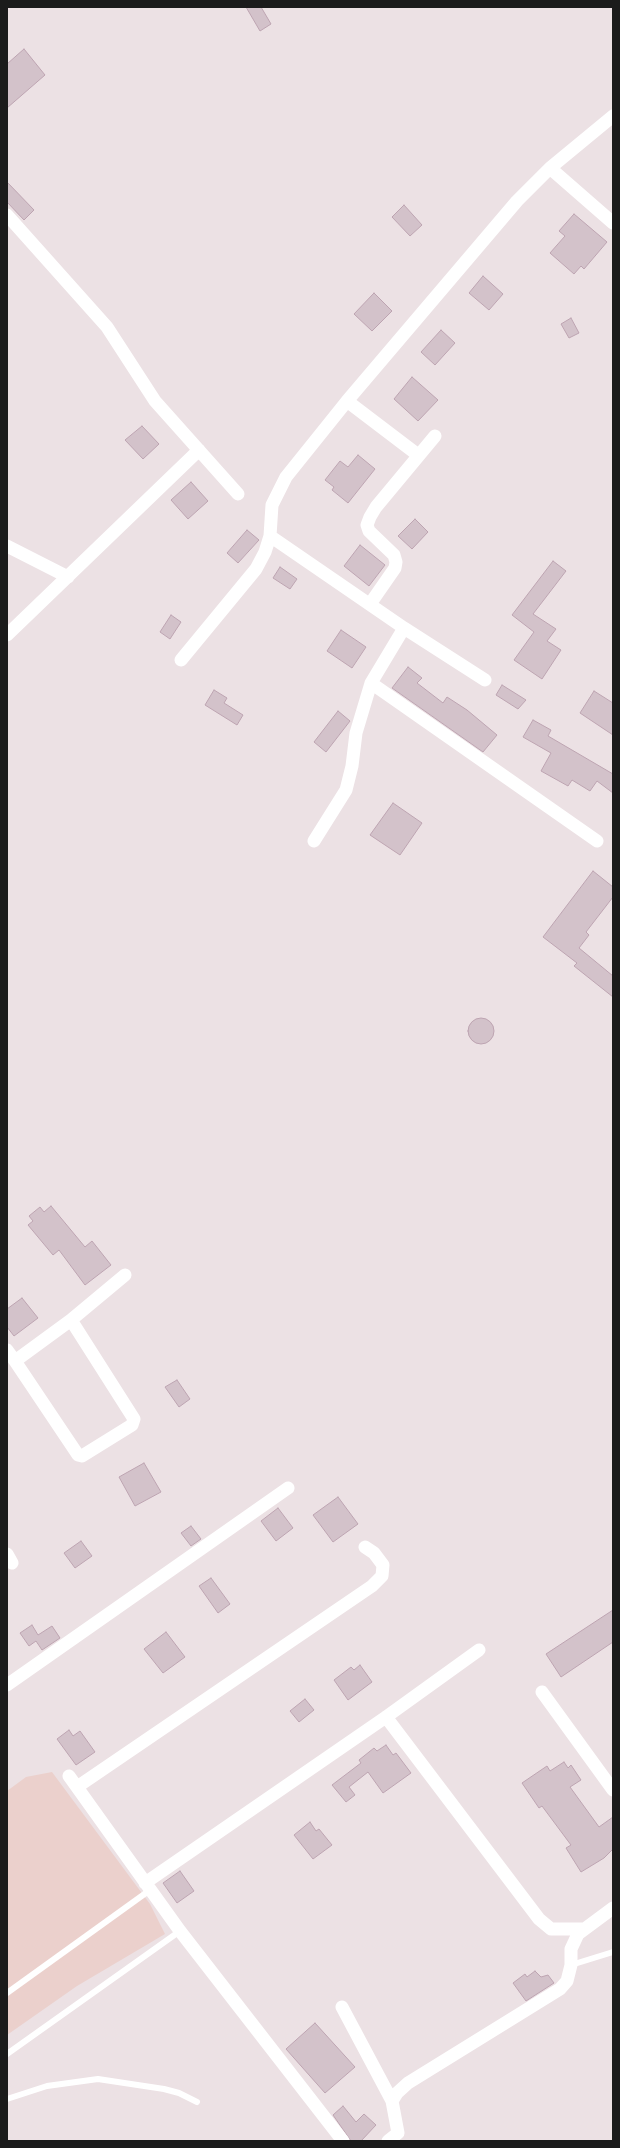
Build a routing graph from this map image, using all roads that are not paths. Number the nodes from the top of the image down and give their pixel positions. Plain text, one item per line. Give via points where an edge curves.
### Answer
1 (613, 116) edge
2 (550, 168) junction
3 (7, 215) edge
4 (613, 224) edge
5 (347, 401) junction
6 (436, 436) dead end
7 (199, 450) junction
8 (418, 455) junction
9 (238, 494) dead end
10 (270, 536) junction
11 (7, 546) edge
12 (68, 577) junction
13 (370, 604) junction
14 (404, 628) junction
15 (7, 635) edge
16 (181, 660) dead end
17 (485, 680) dead end
18 (371, 683) junction
19 (314, 841) dead end
20 (597, 841) dead end
21 (125, 1275) dead end
22 (70, 1320) junction
23 (11, 1355) edge
24 (288, 1488) dead end
25 (365, 1547) dead end
26 (479, 1650) dead end
27 (7, 1685) edge
28 (542, 1692) dead end
29 (386, 1717) junction
30 (69, 1776) dead end
31 (77, 1787) junction
32 (613, 1790) edge
33 (147, 1886) junction
34 (613, 1908) edge
35 (582, 1929) junction
36 (180, 1931) junction
37 (613, 1952) edge
38 (570, 1965) junction
39 (7, 1993) edge
40 (342, 2007) dead end
41 (7, 2054) edge
42 (7, 2099) edge
43 (392, 2101) junction
44 (197, 2102) dead end
45 (396, 2138) edge
46 (343, 2141) edge

1 - 2 street
2 - 4 street
2 - 5 street via 517,201
3 - 7 street via 107,327 156,401
5 - 8 street
5 - 10 street via 286,477 277,492 272,505
6 - 8 street
7 - 9 street
7 - 12 street
8 - 13 street via 376,507 367,525 369,531 394,555 396,562 395,568
10 - 13 street
10 - 16 street via 256,569
11 - 12 street
12 - 15 street
13 - 14 street
14 - 17 street
14 - 18 street
18 - 19 street via 356,733 346,790
18 - 20 street
21 - 22 street
22 - 23 street
22 - 23 street via 134,1419 132,1425 82,1456 78,1455
24 - 27 street
25 - 31 street via 384,1565 382,1576 372,1586
26 - 29 street
28 - 32 street
29 - 33 street
29 - 35 street via 539,1919 551,1929
30 - 31 street
31 - 33 street
33 - 36 street
33 - 39 lane
34 - 35 street
35 - 38 street via 572,1944
36 - 41 lane
36 - 46 street
37 - 38 lane
38 - 43 street via 567,1981 560,1989 408,2083 396,2093
40 - 43 street
42 - 44 lane via 47,2086 98,2079 164,2089
43 - 45 street

